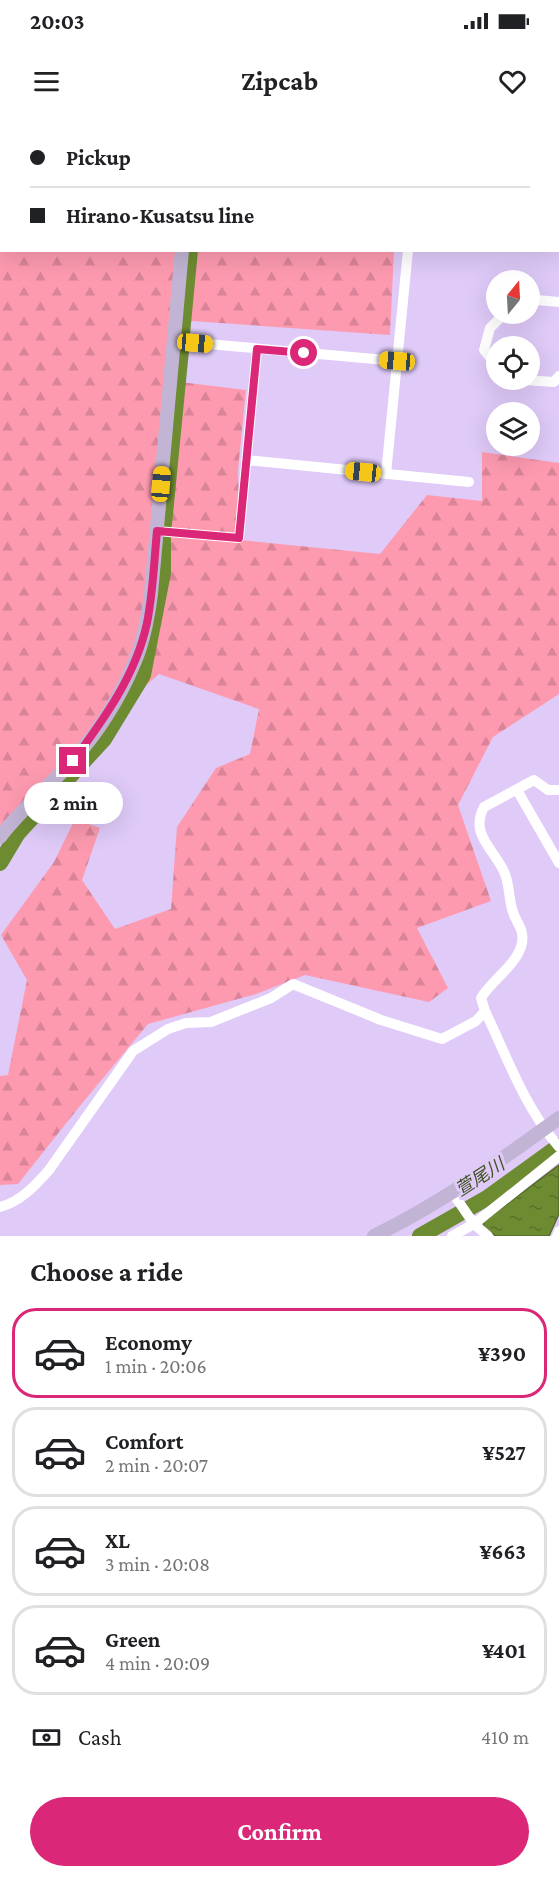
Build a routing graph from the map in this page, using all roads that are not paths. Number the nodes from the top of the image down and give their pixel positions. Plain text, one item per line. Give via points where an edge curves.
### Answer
1 (182, 252) edge
2 (408, 252) edge
3 (540, 300) edge
4 (559, 302) edge
5 (174, 341) junction
6 (257, 349) junction
7 (397, 361) junction
8 (559, 376) edge
9 (540, 381) edge
10 (246, 460) junction
11 (386, 474) junction
12 (469, 483) dead end
13 (157, 531) junction
14 (517, 790) junction
15 (559, 790) edge
16 (0, 837) edge
17 (559, 863) edge
18 (485, 1011) junction
19 (559, 1118) edge
20 (544, 1130) junction
21 (559, 1147) edge
22 (559, 1156) edge
23 (455, 1196) junction
24 (0, 1207) edge
25 (472, 1221) junction
26 (559, 1231) edge
27 (374, 1236) edge
28 (452, 1236) edge
29 (489, 1236) edge
30 (557, 1236) edge

1 - 5 main road
2 - 7 street
3 - 4 street
5 - 6 street
5 - 13 main road
6 - 7 street
6 - 10 street
7 - 11 street
8 - 9 street via 554,382
10 - 11 street
10 - 13 street via 239,538
11 - 12 street
13 - 16 main road via 146,625 136,660 101,724 73,761
14 - 15 street via 534,780 548,790
14 - 17 street
14 - 18 street via 484,807 480,815 482,837 506,874 514,917 522,926 522,944 513,961 481,998
18 - 20 street
18 - 24 street via 476,1021 442,1039 381,1020 293,984 271,998 211,1022 186,1023 168,1029 128,1056 35,1186
19 - 20 main road
20 - 21 street
20 - 23 main road
22 - 25 street
23 - 25 street
23 - 27 main road
25 - 28 street
25 - 29 street
26 - 30 street

